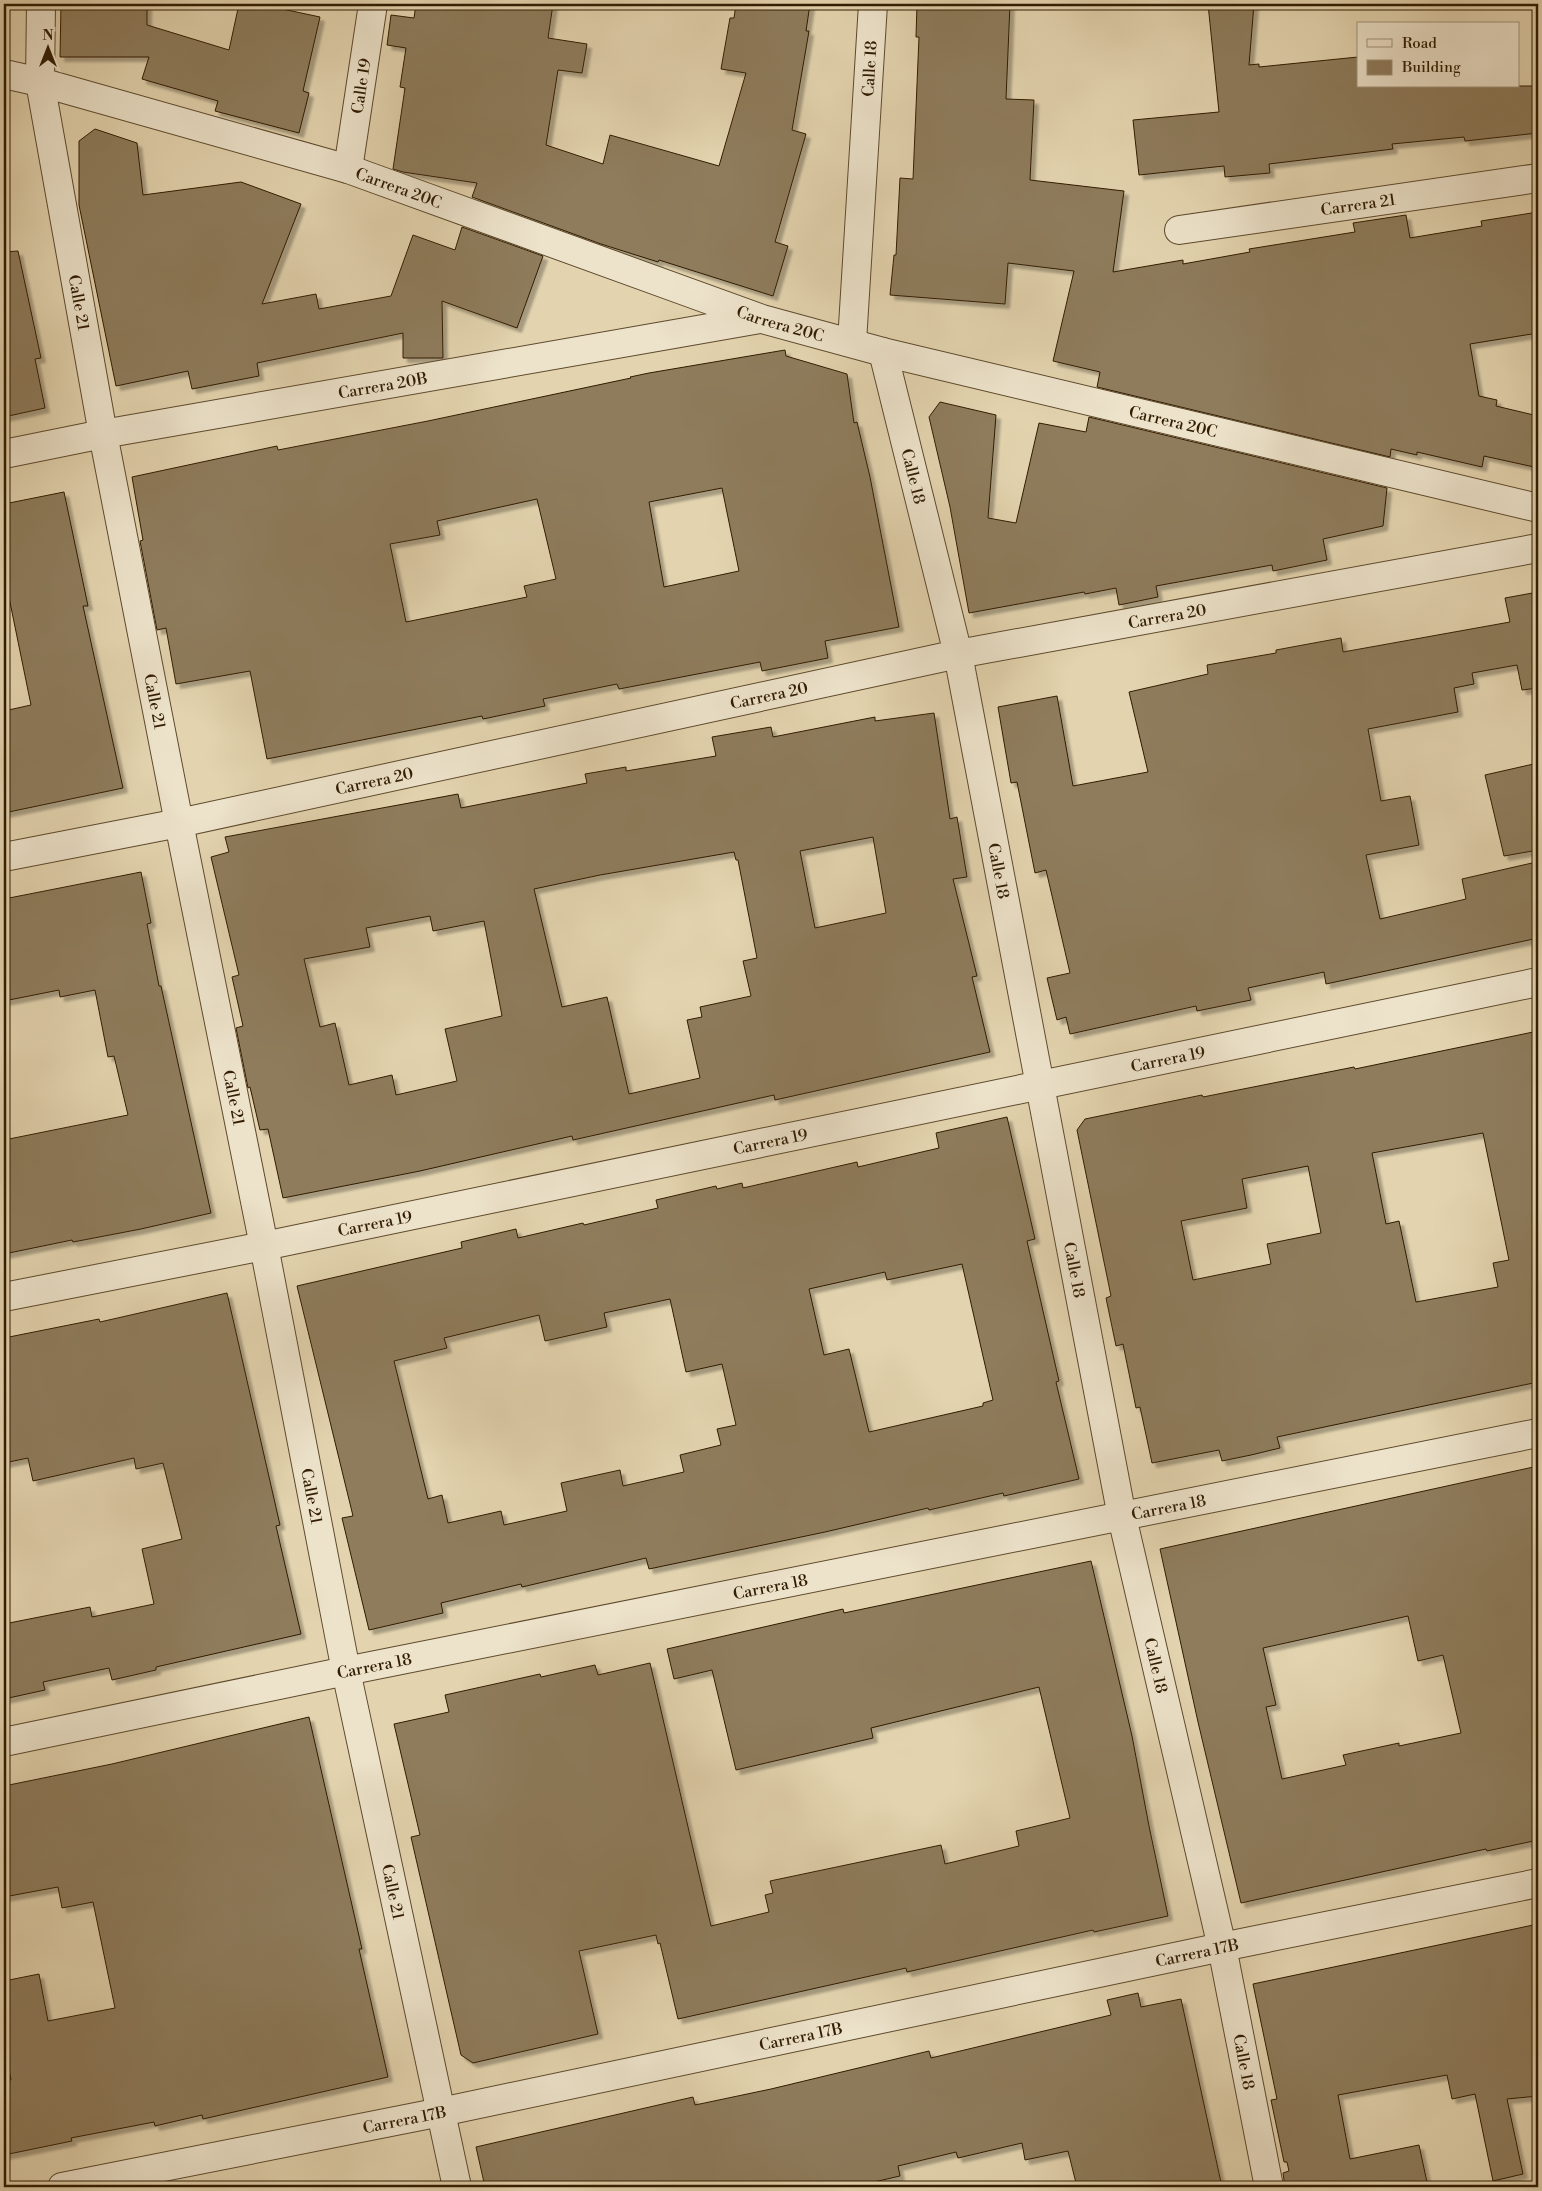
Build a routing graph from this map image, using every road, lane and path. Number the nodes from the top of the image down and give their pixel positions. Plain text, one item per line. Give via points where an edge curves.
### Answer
1 (41, 4) edge
2 (373, 4) edge
3 (873, 4) edge
4 (4, 74) edge
5 (40, 82) junction
6 (348, 169) junction
7 (1538, 178) edge
8 (1180, 230) dead end
9 (762, 319) junction
10 (852, 342) junction
11 (883, 352) junction
12 (103, 434) junction
13 (4, 454) edge
14 (1538, 508) edge
15 (1538, 548) edge
16 (958, 654) junction
17 (179, 823) junction
18 (4, 857) edge
19 (1538, 982) edge
20 (1040, 1084) junction
21 (264, 1246) junction
22 (4, 1298) edge
23 (1538, 1433) edge
24 (1122, 1517) junction
25 (346, 1671) junction
26 (4, 1742) edge
27 (1538, 1883) edge
28 (1222, 1947) junction
29 (441, 2112) junction
30 (62, 2187) edge
31 (457, 2187) edge
32 (1270, 2187) edge

1 - 5 street, Calle 21
2 - 6 street, Calle 19
3 - 10 street, Calle 18
4 - 5 street
5 - 6 street, Carrera 20C
5 - 12 street, Calle 21
6 - 9 street, Carrera 20C
7 - 8 street, Carrera 21
9 - 10 street, Carrera 20C
9 - 12 street, Carrera 20B
10 - 11 street, Carrera 20C
11 - 14 street, Carrera 20C
11 - 16 street, Calle 18
12 - 13 street, Carrera 20B
12 - 17 street, Calle 21
15 - 16 street, Carrera 20
16 - 17 street, Carrera 20
16 - 20 street, Calle 18
17 - 18 street, Carrera 20
17 - 21 street, Calle 21
19 - 20 street, Carrera 19
20 - 21 street, Carrera 19
20 - 24 street, Calle 18
21 - 22 street, Carrera 19
21 - 25 street, Calle 21
23 - 24 street, Carrera 18
24 - 25 street, Carrera 18
24 - 28 street, Calle 18
25 - 26 street, Carrera 18
25 - 29 street, Calle 21
27 - 28 street, Carrera 17B
28 - 29 street, Carrera 17B
28 - 32 street, Calle 18
29 - 30 street, Carrera 17B
29 - 31 street, Calle 21

